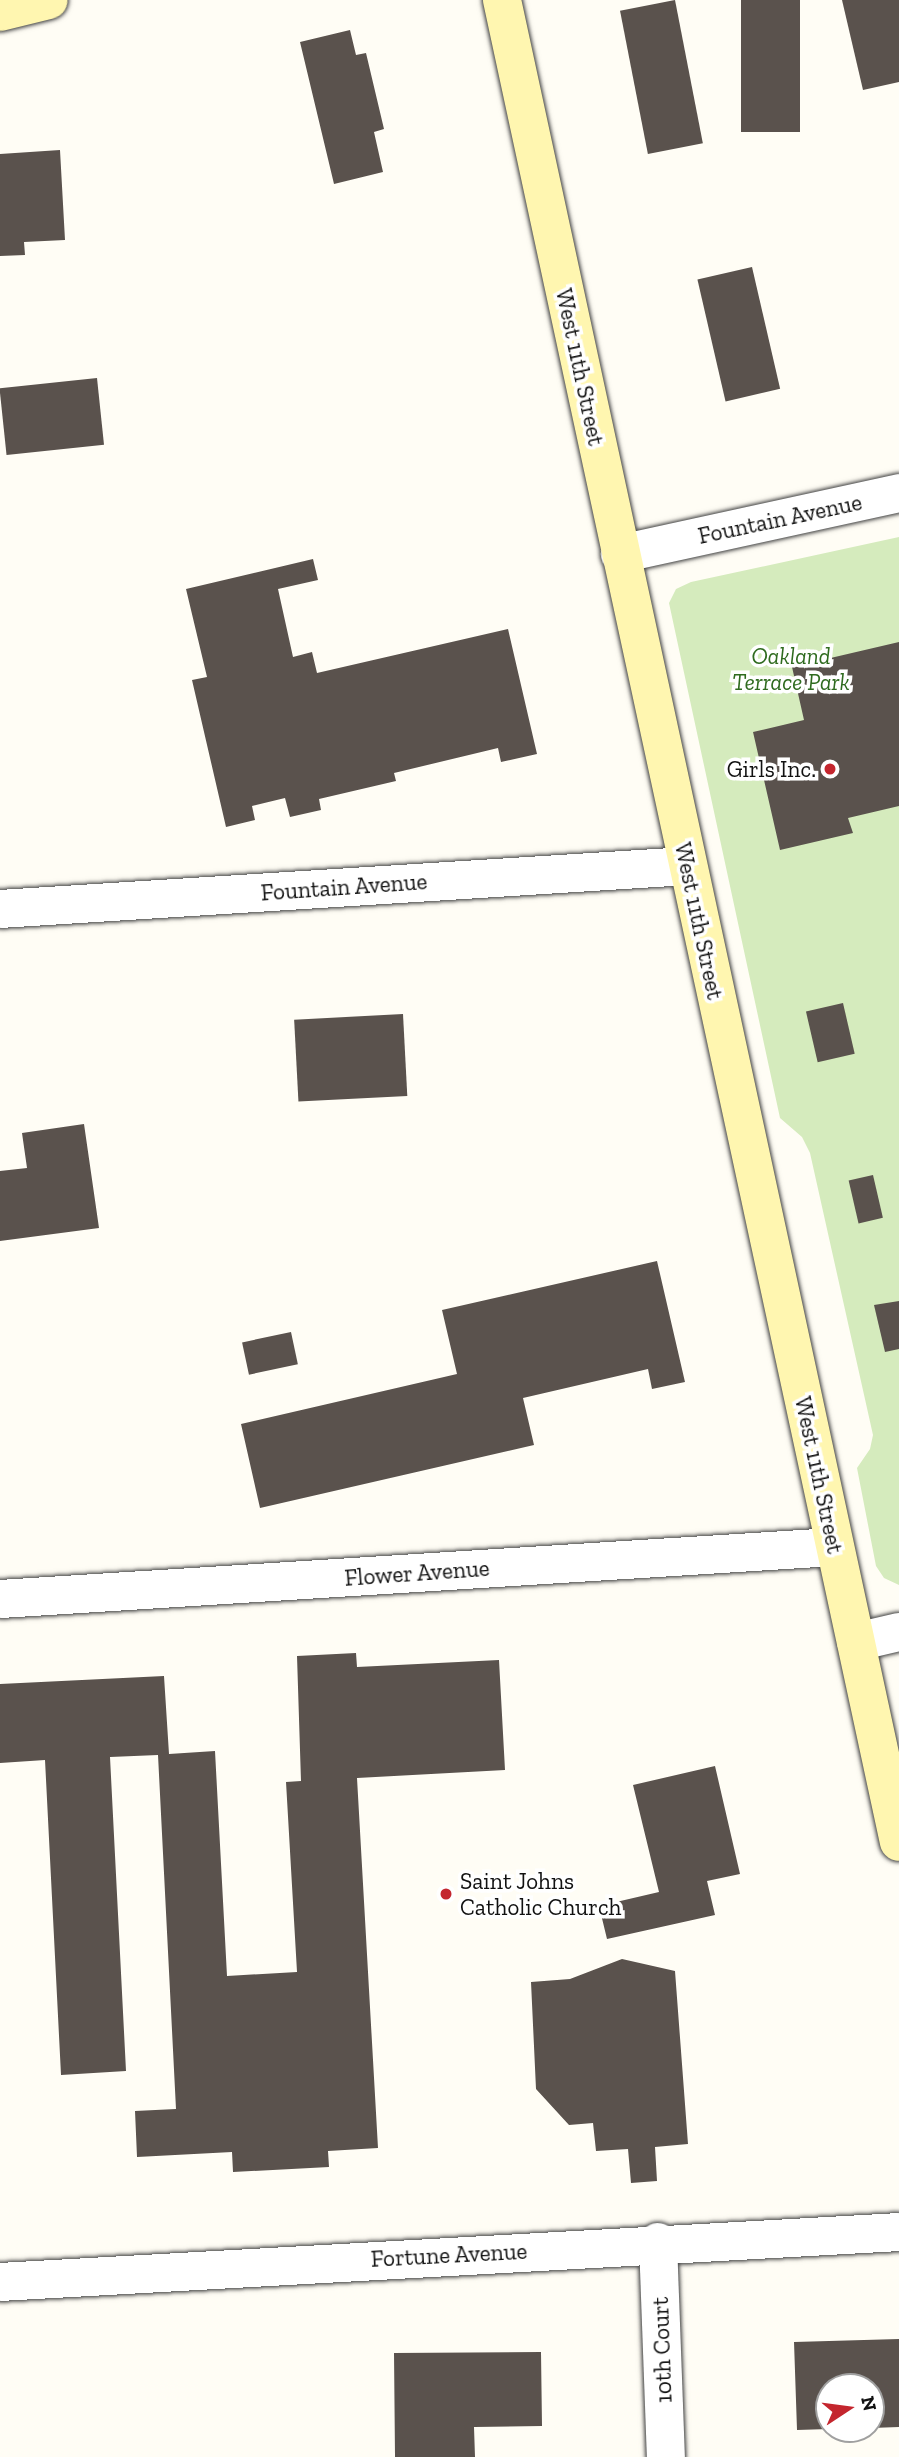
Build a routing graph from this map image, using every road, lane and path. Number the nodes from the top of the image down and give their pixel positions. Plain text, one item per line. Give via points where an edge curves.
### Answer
1 (502, 0) edge
2 (899, 494) edge
3 (620, 554) junction
4 (687, 866) junction
5 (0, 909) edge
6 (834, 1546) junction
7 (0, 1600) edge
8 (899, 1632) edge
9 (856, 1642) junction
10 (899, 1842) edge
11 (899, 2232) edge
12 (658, 2242) junction
13 (0, 2282) edge
14 (666, 2457) edge

1 - 3 main road, West 11th Street
2 - 3 street, Fountain Avenue
3 - 4 main road, West 11th Street
4 - 5 street, Fountain Avenue
4 - 6 main road, West 11th Street
6 - 7 street, Flower Avenue
6 - 9 main road, West 11th Street
8 - 9 street
9 - 10 main road, West 11th Street
11 - 12 street, Fortune Avenue
12 - 13 street, Fortune Avenue
12 - 14 street, 10th Court

